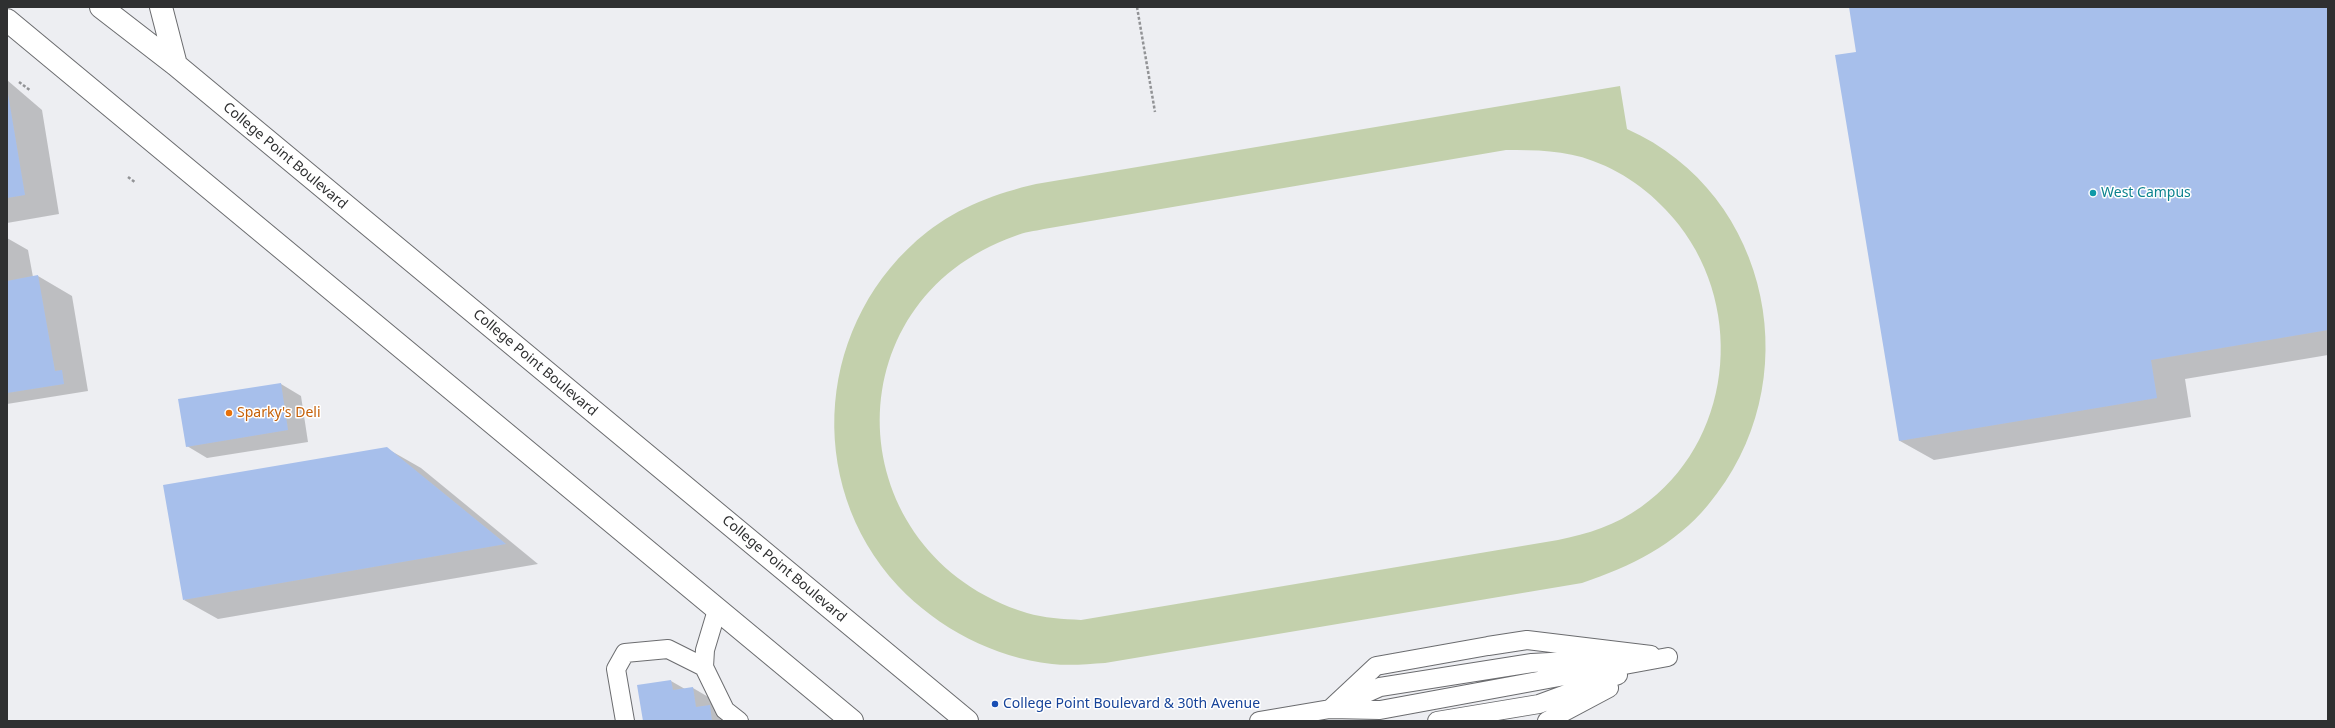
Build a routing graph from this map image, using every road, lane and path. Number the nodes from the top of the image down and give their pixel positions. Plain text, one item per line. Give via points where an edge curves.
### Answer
1 (101, 7) edge
2 (161, 7) edge
3 (1137, 7) edge
4 (7, 20) edge
5 (176, 65) junction
6 (18, 82) dead end
7 (31, 91) dead end
8 (1155, 112) dead end
9 (128, 177) dead end
10 (136, 183) dead end
11 (718, 610) junction
12 (1668, 657) junction
13 (704, 667) junction
14 (1330, 709) junction
15 (626, 721) edge
16 (739, 721) edge
17 (852, 721) edge
18 (967, 721) edge
19 (1259, 721) edge
20 (1346, 721) edge
21 (1359, 721) edge
22 (1436, 721) edge
23 (1547, 721) edge

1 - 5 main road, College Point Boulevard
2 - 5 main road
3 - 8 path
4 - 11 main road
5 - 18 main road, College Point Boulevard
6 - 7 path
9 - 10 path
11 - 13 lane via 705,650
11 - 17 main road
12 - 14 lane via 1532,662 1380,687
12 - 14 lane via 1527,640 1496,644 1376,666
12 - 22 lane via 1539,704
12 - 23 lane
13 - 15 lane via 668,649 625,653 616,669
13 - 16 lane via 725,710
14 - 19 lane
14 - 20 lane
14 - 21 lane

